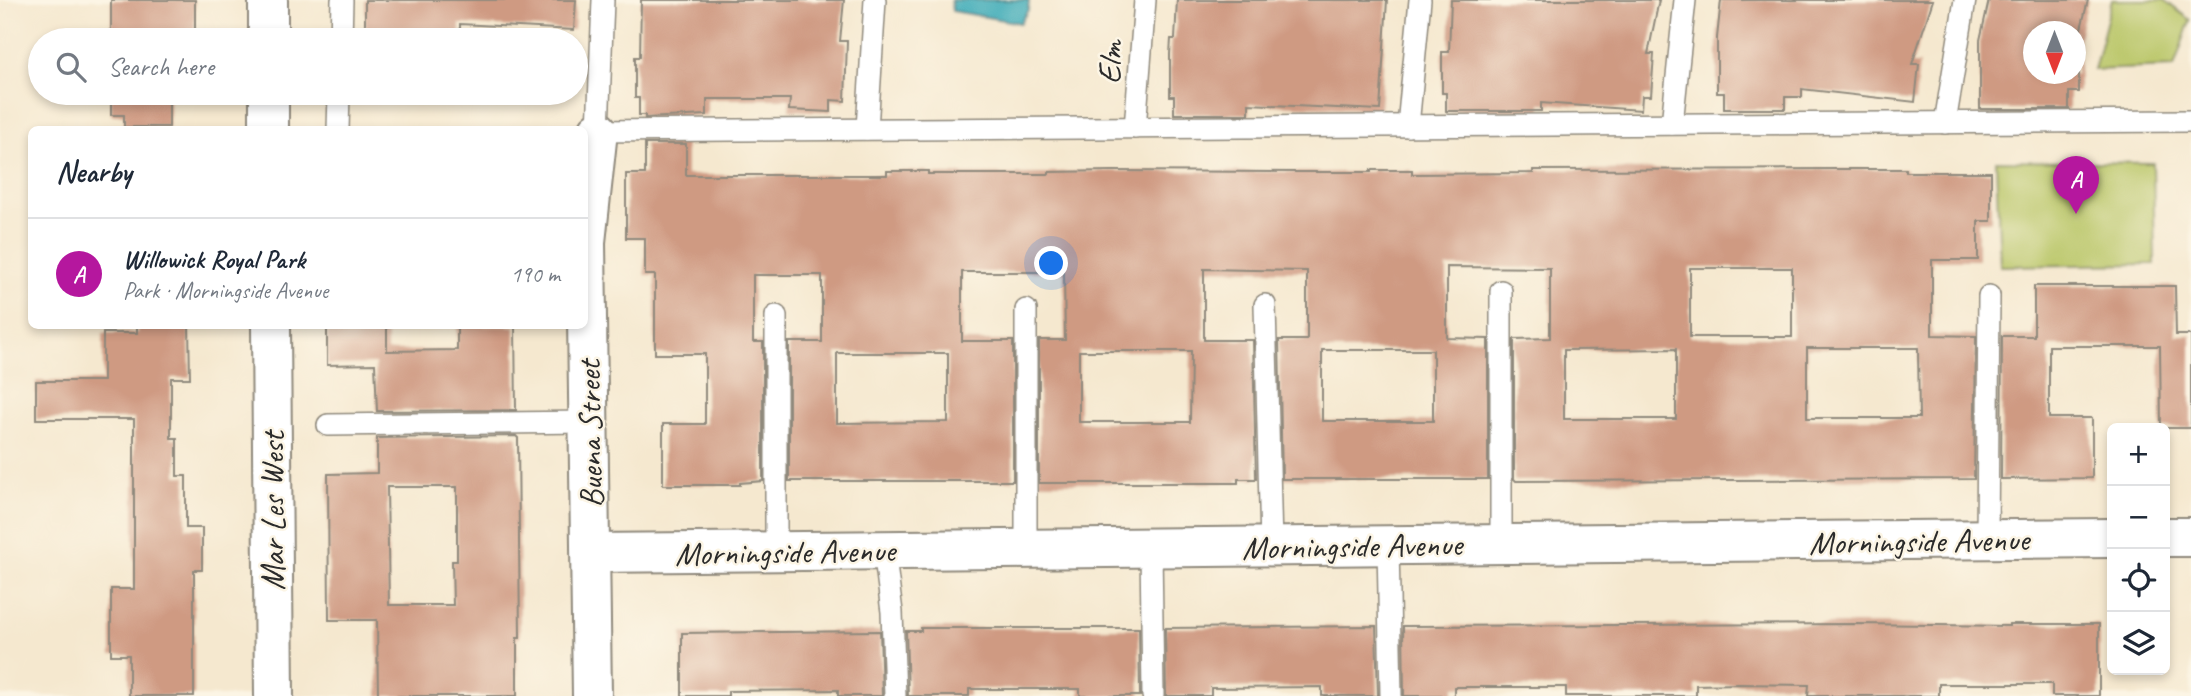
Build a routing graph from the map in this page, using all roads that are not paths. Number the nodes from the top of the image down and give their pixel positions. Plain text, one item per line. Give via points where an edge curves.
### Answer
1 (268, 0) edge
2 (342, 0) edge
3 (603, 0) edge
4 (875, 0) edge
5 (1144, 0) edge
6 (1420, 0) edge
7 (1685, 0) edge
8 (1965, 0) edge
9 (268, 28) edge
10 (341, 28) edge
11 (269, 105) edge
12 (339, 105) edge
13 (2191, 121) edge
14 (1945, 123) junction
15 (1672, 124) junction
16 (269, 126) edge
17 (338, 126) edge
18 (1408, 126) junction
19 (1135, 128) junction
20 (867, 129) junction
21 (591, 131) edge
22 (588, 198) edge
23 (1501, 291) dead end
24 (1989, 296) dead end
25 (1265, 305) dead end
26 (1026, 310) dead end
27 (776, 316) dead end
28 (271, 329) edge
29 (587, 329) edge
30 (589, 422) junction
31 (328, 425) dead end
32 (2170, 537) edge
33 (2191, 537) edge
34 (2107, 538) edge
35 (1987, 539) junction
36 (1501, 544) junction
37 (1388, 545) junction
38 (1271, 546) junction
39 (1151, 548) junction
40 (1026, 549) junction
41 (884, 550) junction
42 (776, 551) junction
43 (591, 553) junction
44 (274, 696) edge
45 (592, 696) edge
46 (895, 696) edge
47 (1153, 696) edge
48 (1391, 696) edge

1 - 9 street
2 - 10 lane
3 - 21 lane
4 - 20 lane
5 - 19 lane, Elm
6 - 18 lane
7 - 15 lane
8 - 14 lane
11 - 16 street
12 - 17 lane
13 - 14 lane
14 - 15 lane
15 - 18 lane
18 - 19 lane
19 - 20 lane
20 - 21 lane
21 - 22 street, Buena Street
23 - 36 lane
24 - 35 lane
25 - 38 lane
26 - 40 lane
27 - 42 lane
28 - 44 street, Mar Les West
29 - 30 street, Buena Street
30 - 31 lane
30 - 43 street, Buena Street
32 - 33 street
34 - 35 street, Morningside Avenue
35 - 36 street, Morningside Avenue
36 - 37 street, Morningside Avenue
37 - 38 street, Morningside Avenue
37 - 48 lane
38 - 39 street, Morningside Avenue
39 - 40 street, Morningside Avenue
39 - 47 lane
40 - 41 street, Morningside Avenue
41 - 42 street, Morningside Avenue
41 - 46 lane
42 - 43 street, Morningside Avenue
43 - 45 street, Buena Street

